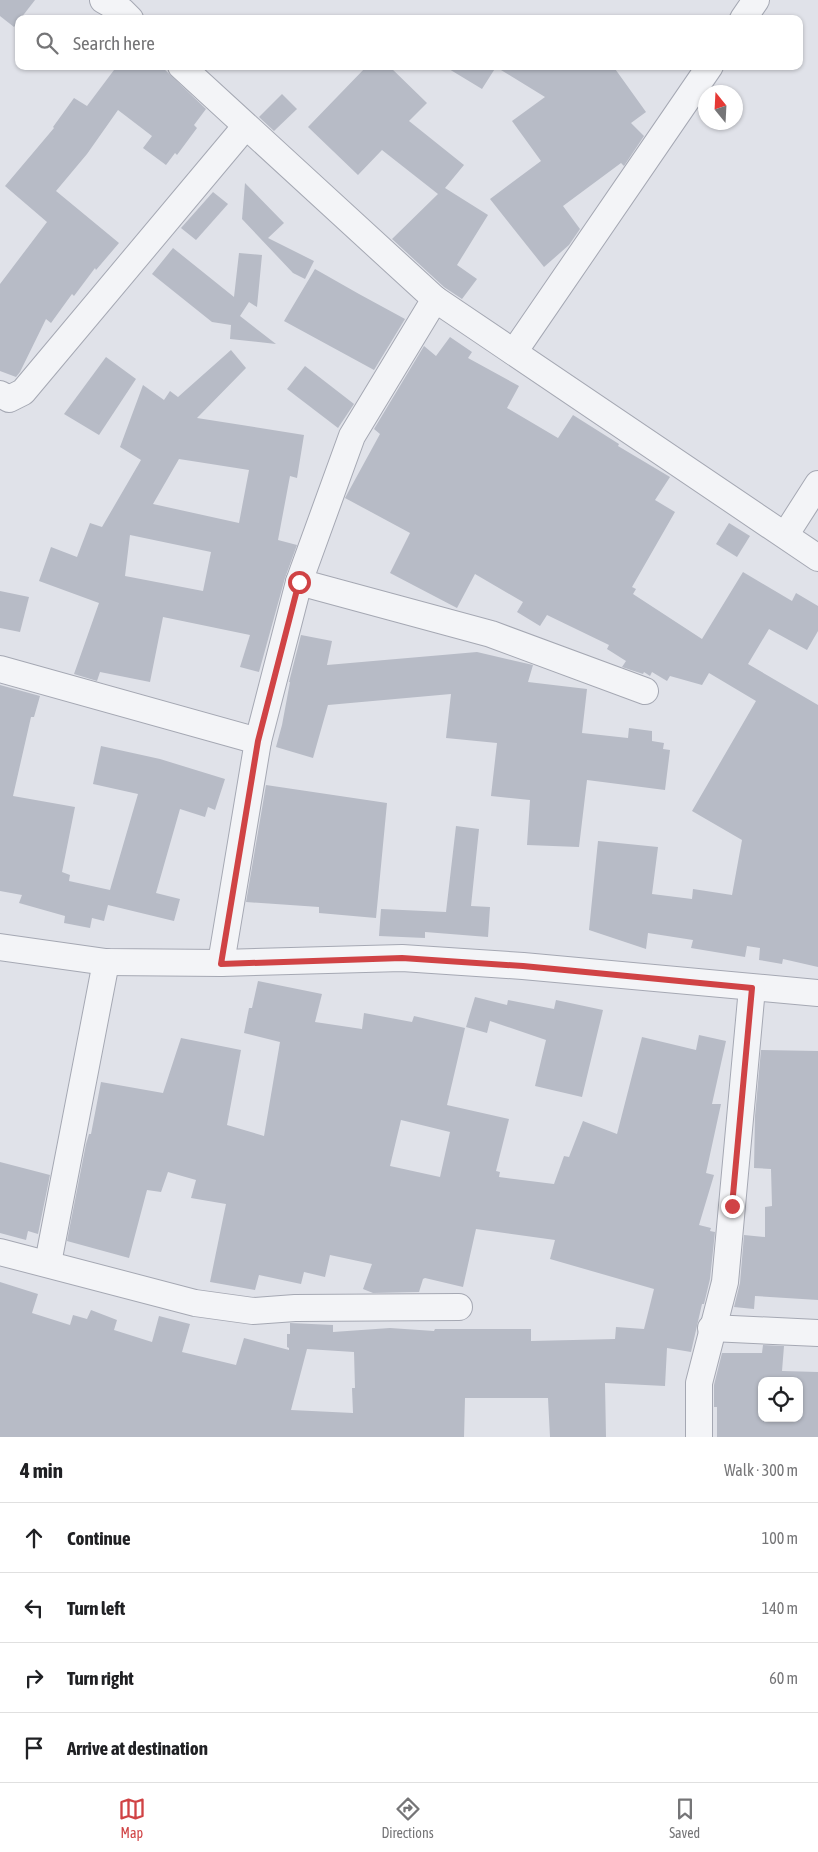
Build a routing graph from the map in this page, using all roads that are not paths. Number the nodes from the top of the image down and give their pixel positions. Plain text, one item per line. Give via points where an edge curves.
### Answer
1 (103, 0) edge
2 (756, 0) edge
3 (126, 15) edge
4 (746, 15) edge
5 (185, 70) edge
6 (707, 70) edge
7 (246, 127) junction
8 (435, 299) junction
9 (514, 352) junction
10 (0, 394) edge
11 (818, 484) edge
12 (786, 534) junction
13 (818, 558) edge
14 (299, 582) junction
15 (0, 669) edge
16 (645, 691) dead end
17 (258, 741) junction
18 (0, 947) edge
19 (106, 962) junction
20 (221, 964) junction
21 (752, 988) junction
22 (818, 993) edge
23 (0, 1252) edge
24 (48, 1263) junction
25 (460, 1307) dead end
26 (712, 1328) junction
27 (818, 1333) edge
28 (699, 1437) edge

1 - 3 street
2 - 4 street
5 - 7 street
6 - 9 street
7 - 8 street
7 - 10 street via 23,392 9,399
8 - 9 street
8 - 14 street via 352,436
9 - 12 street
11 - 12 street
12 - 13 street
14 - 16 street via 491,634
14 - 17 street
15 - 17 street
17 - 20 street
18 - 19 street
19 - 20 street
19 - 24 street
20 - 21 street via 402,958
21 - 22 street
21 - 26 street via 724,1282
23 - 24 street
24 - 25 street via 195,1303 253,1311
26 - 27 street
26 - 28 street via 699,1382

